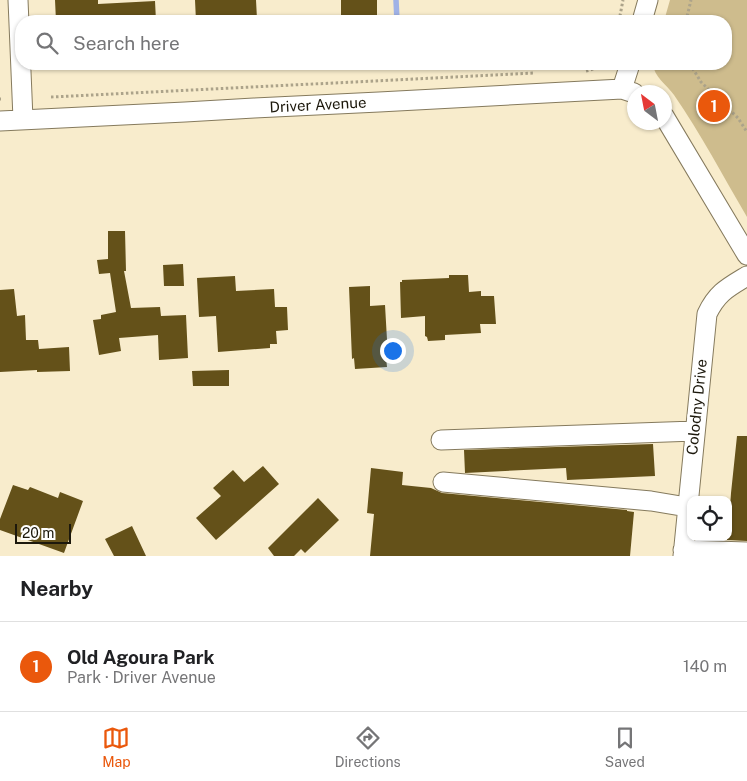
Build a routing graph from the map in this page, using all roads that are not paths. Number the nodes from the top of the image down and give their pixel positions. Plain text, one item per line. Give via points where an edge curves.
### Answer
1 (18, 0) edge
2 (648, 0) edge
3 (19, 15) edge
4 (644, 15) edge
5 (21, 70) edge
6 (630, 70) edge
7 (628, 85) edge
8 (627, 91) edge
9 (23, 120) junction
10 (0, 121) edge
11 (672, 129) edge
12 (747, 254) edge
13 (747, 276) edge
14 (695, 431) junction
15 (440, 440) dead end
16 (443, 482) dead end
17 (688, 496) edge
18 (687, 507) joint
19 (747, 552) edge
20 (683, 553) edge

1 - 3 street
2 - 4 street
5 - 9 street
6 - 7 street
8 - 9 street, Driver Avenue
9 - 10 street, Driver Avenue
11 - 12 street
13 - 14 street, Colodny Drive via 720,294 707,314
14 - 15 street
14 - 17 street, Colodny Drive
16 - 18 street
18 - 20 street, Colodny Drive
19 - 20 street

